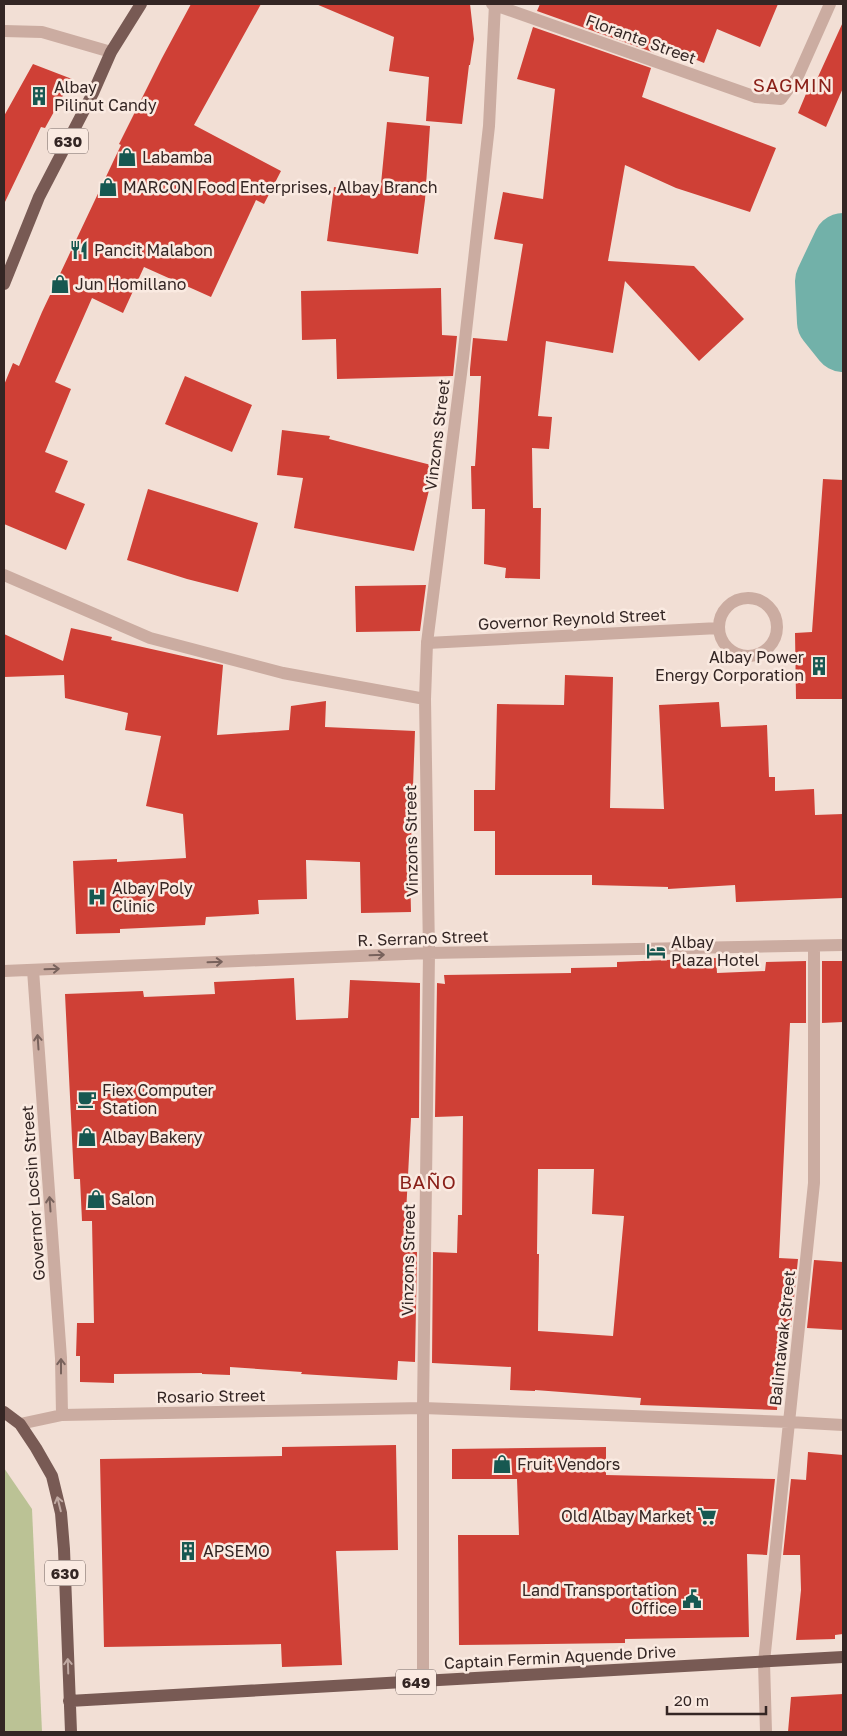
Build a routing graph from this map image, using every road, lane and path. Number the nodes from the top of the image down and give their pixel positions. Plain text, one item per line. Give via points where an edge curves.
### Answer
1 (141, 4) edge
2 (494, 4) edge
3 (830, 4) edge
4 (4, 31) edge
5 (111, 52) junction
6 (4, 284) edge
7 (4, 575) edge
8 (719, 628) junction
9 (427, 643) junction
10 (425, 699) junction
11 (843, 945) edge
12 (814, 946) junction
13 (429, 953) junction
14 (33, 970) junction
15 (4, 971) edge
16 (423, 1408) junction
17 (4, 1412) edge
18 (62, 1415) junction
19 (789, 1422) junction
20 (20, 1424) junction
21 (843, 1425) edge
22 (843, 1657) edge
23 (764, 1662) junction
24 (423, 1681) junction
25 (69, 1701) junction
26 (70, 1732) edge
27 (766, 1732) edge

1 - 5 main road, 630
2 - 3 street, Florante Street via 756,97 781,99 798,76
2 - 9 street, Vinzons Street via 489,126
4 - 5 street via 42,32
5 - 6 main road, 630 via 39,197
7 - 10 street via 150,638 283,673
8 - 8 street via 724,609 741,598 761,600 769,606 777,624 773,642 767,649 750,656 741,655 726,646
8 - 9 street, Governor Reynold Street
9 - 10 street, Vinzons Street
10 - 13 street, Vinzons Street
11 - 12 street, R. Serrano Street
12 - 13 street, R. Serrano Street
12 - 19 street, Balintawak Street via 814,1182
14 -> 13 street, R. Serrano Street
13 - 16 street, Vinzons Street
14 - 15 street, R. Serrano Street
18 -> 14 street, Governor Locsin Street via 61,1358
16 - 18 street, Rosario Street
16 - 19 street, Rosario Street
16 - 24 street, Vinzons Street
17 - 20 main road, 630
18 - 20 street, Rosario Street
19 - 21 street, Rosario Street
19 - 23 street, Balintawak Street
25 -> 20 main road, 630 via 61,1513 52,1476
22 - 23 main road, Captain Fermin Aquende Drive / 649
23 - 24 main road, Captain Fermin Aquende Drive / 649
23 - 27 street, Balintawak Street
24 - 25 main road, Captain Fermin Aquende Drive / 649
25 - 26 main road, 630

